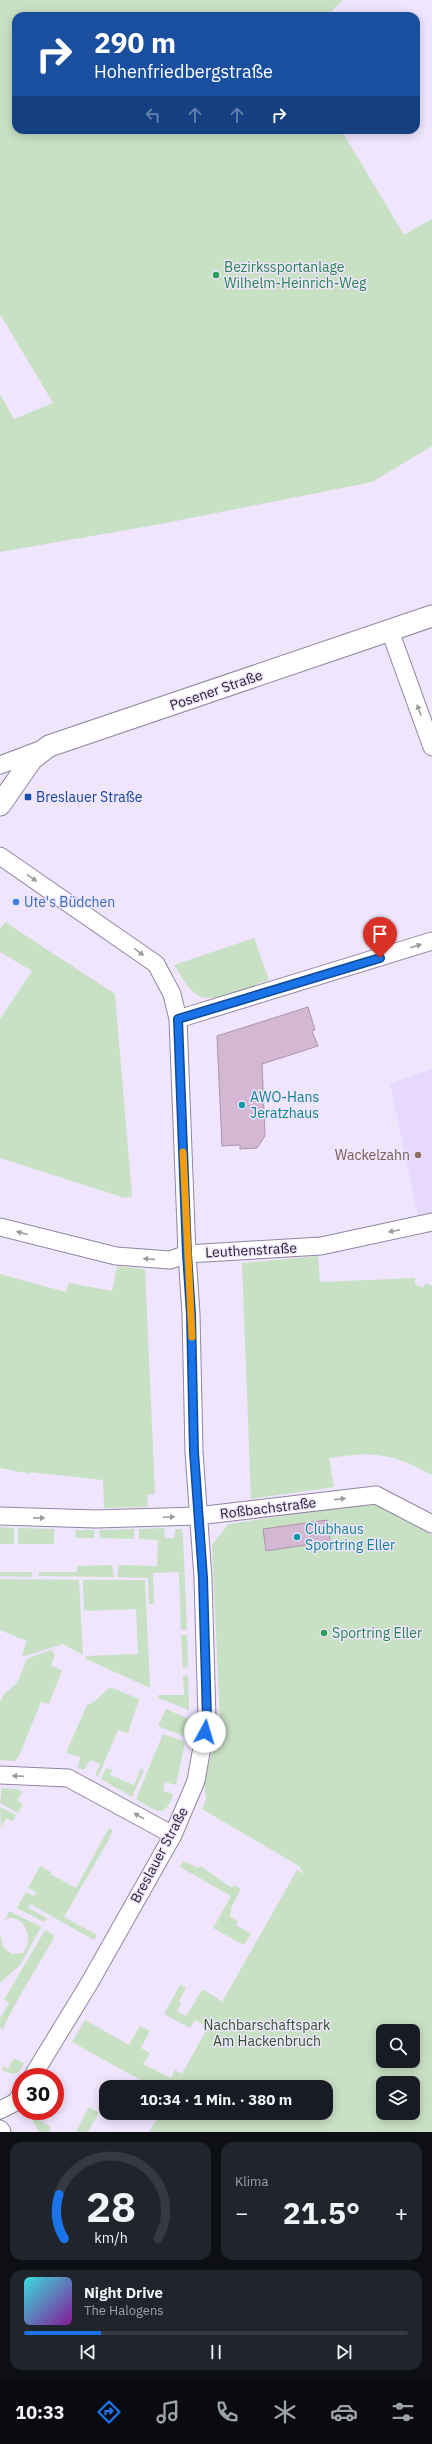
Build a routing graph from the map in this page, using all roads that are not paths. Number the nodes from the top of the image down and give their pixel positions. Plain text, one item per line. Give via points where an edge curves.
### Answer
1 (432, 616) edge
2 (390, 631) junction
3 (49, 746) junction
4 (432, 747) edge
5 (0, 765) edge
6 (0, 804) edge
7 (0, 856) edge
8 (432, 942) edge
9 (178, 1019) junction
10 (432, 1222) edge
11 (0, 1227) edge
12 (187, 1254) junction
13 (0, 1516) edge
14 (197, 1516) junction
15 (432, 1524) edge
16 (0, 1774) edge
17 (173, 1835) junction
18 (37, 2068) edge
19 (12, 2104) edge
20 (0, 2110) edge
21 (0, 2129) edge
22 (2, 2132) edge

1 - 2 street, Posener Straße
2 - 3 street, Posener Straße
4 -> 2 street
3 - 5 street, Posener Straße
3 - 6 street via 32,759
7 -> 9 street, Breslauer Straße via 156,964 172,994
9 -> 8 street
9 - 12 street, Breslauer Straße
10 -> 12 street, Leuthenstraße via 317,1247
12 -> 11 street, Leuthenstraße via 170,1260 116,1256
12 - 14 street, Breslauer Straße
13 -> 14 street, Roßbachstraße via 96,1519
14 -> 15 street, Roßbachstraße via 376,1495
14 - 17 street, Breslauer Straße via 203,1578 207,1719 196,1781
17 -> 16 street via 68,1778
17 - 18 street, Breslauer Straße via 90,1982
19 - 20 street
21 - 22 street

